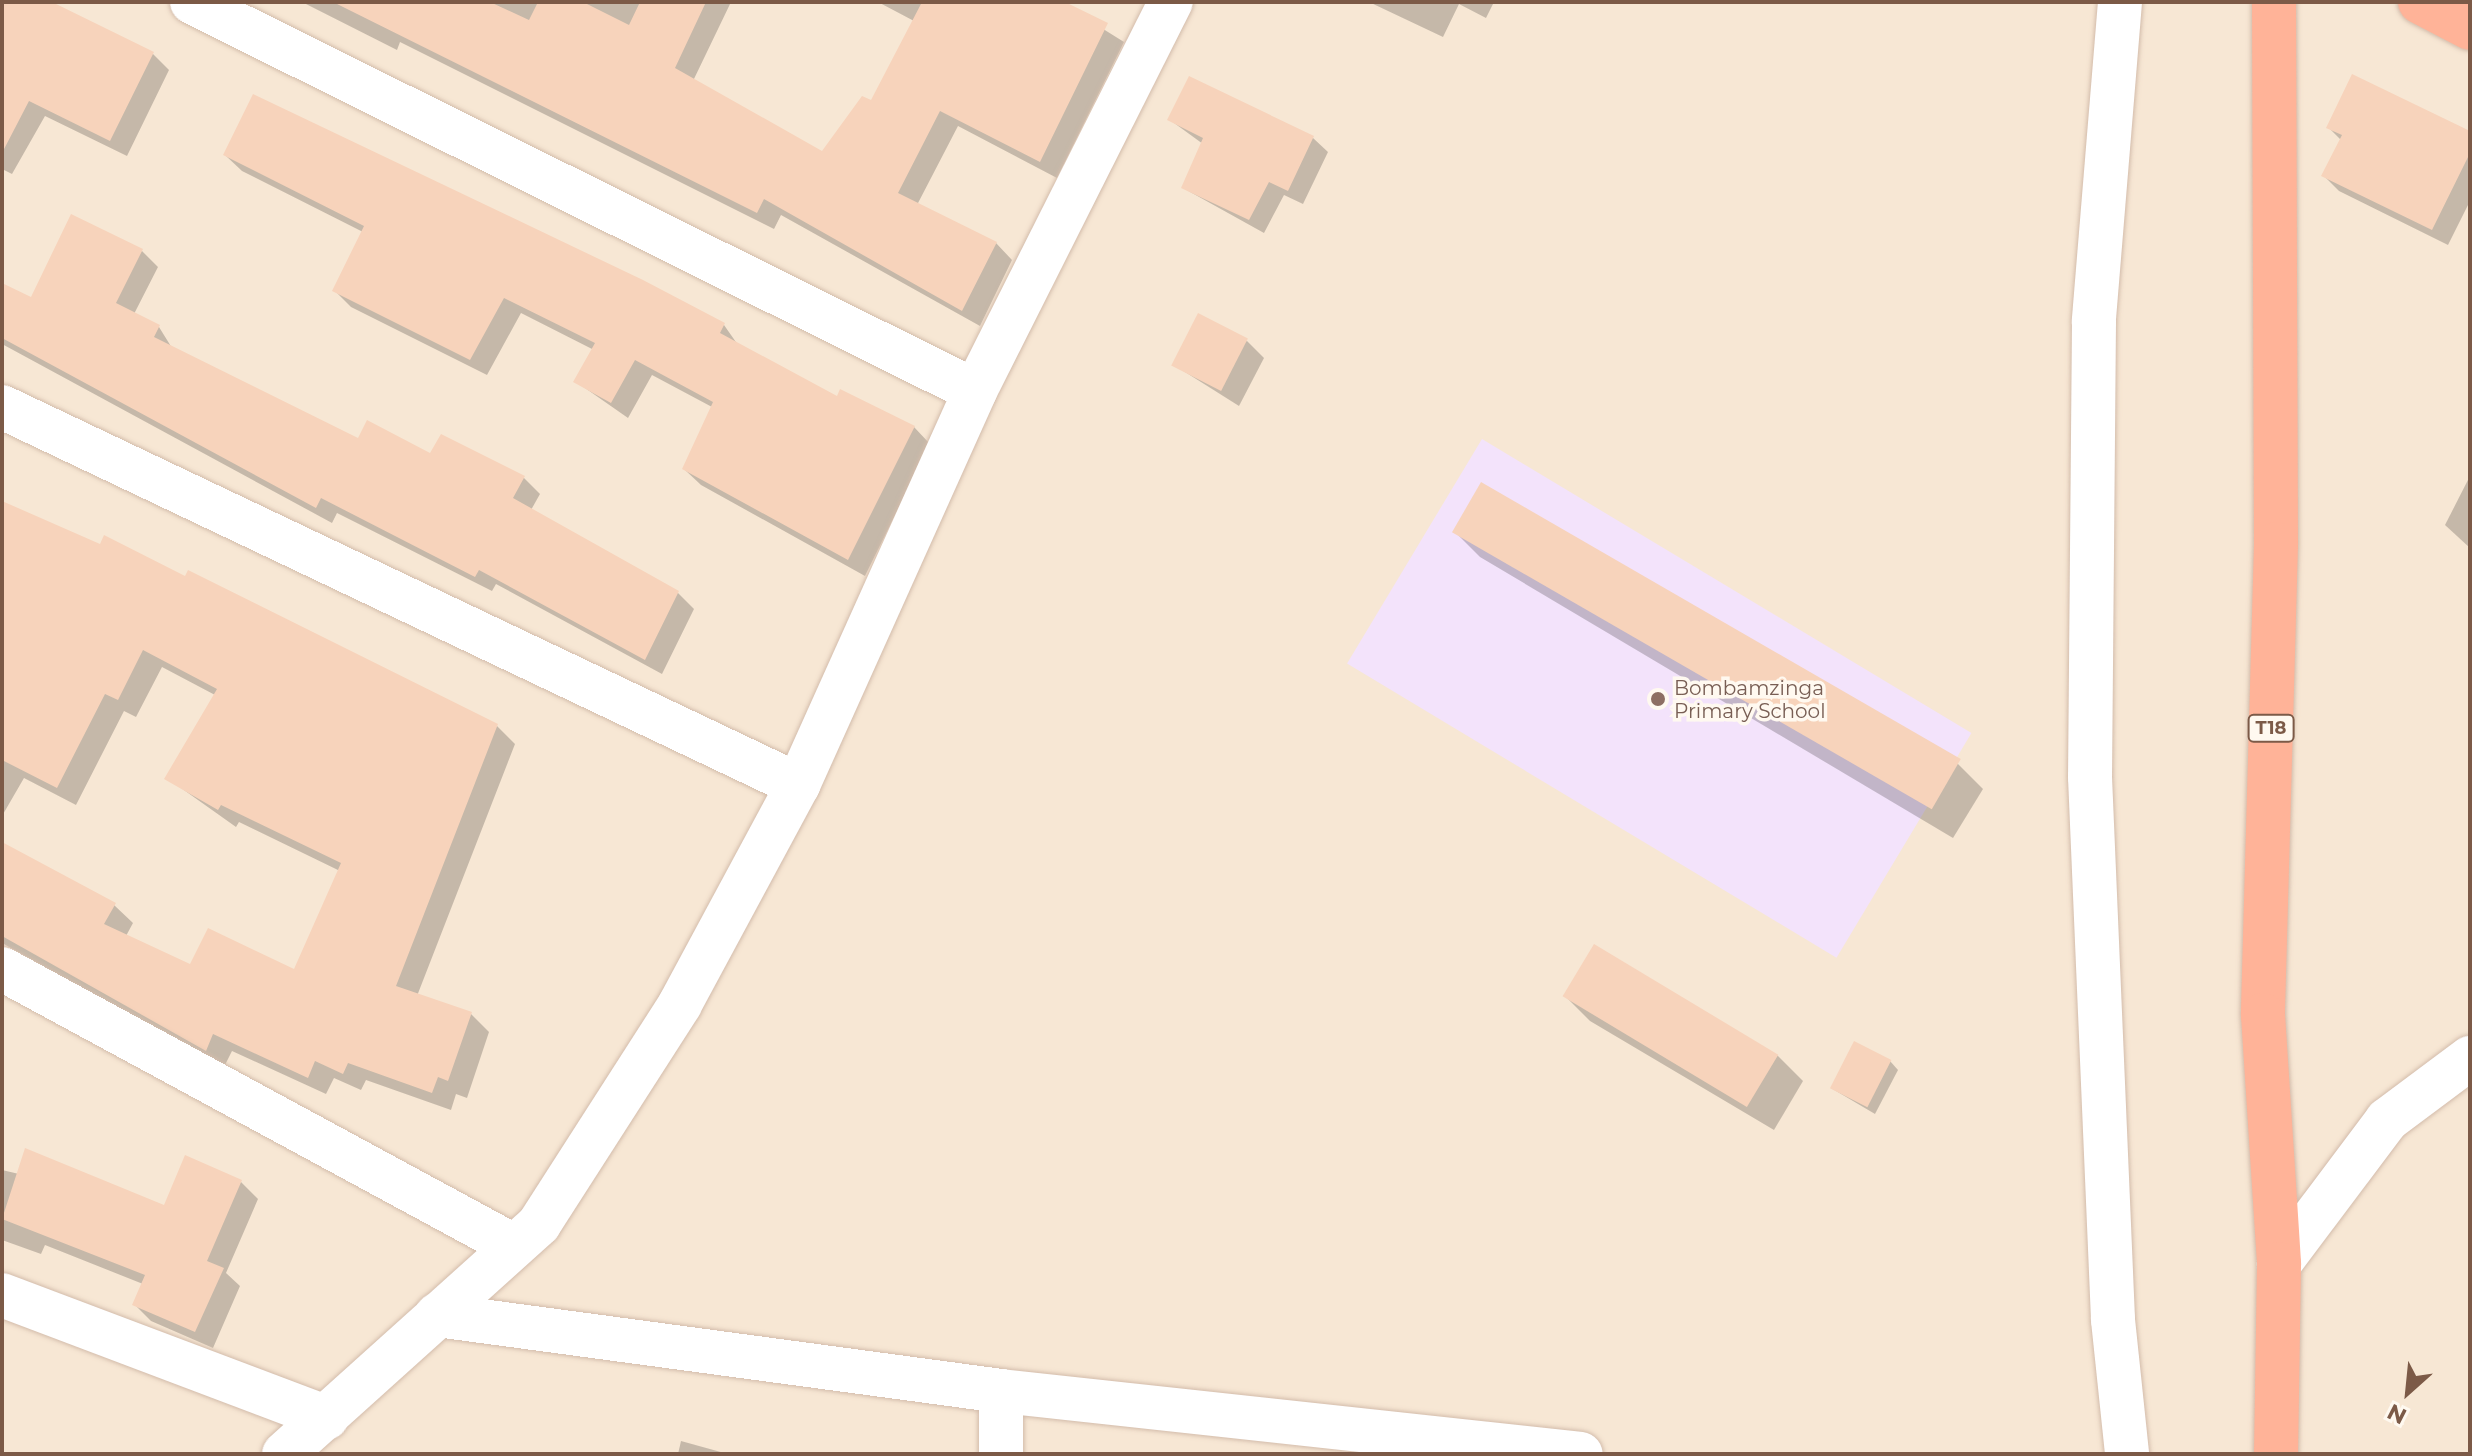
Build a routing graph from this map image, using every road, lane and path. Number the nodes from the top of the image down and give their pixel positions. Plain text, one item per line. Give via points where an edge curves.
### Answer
1 (192, 2) edge
2 (1171, 2) edge
3 (2120, 2) edge
4 (2274, 2) edge
5 (2420, 2) edge
6 (2470, 28) edge
7 (975, 391) junction
8 (2, 407) edge
9 (798, 785) junction
10 (2, 969) edge
11 (2470, 1058) edge
12 (510, 1244) junction
13 (2279, 1264) junction
14 (2, 1295) edge
15 (437, 1315) junction
16 (1001, 1391) junction
17 (327, 1418) junction
18 (284, 1454) edge
19 (1001, 1454) edge
20 (1581, 1454) edge
21 (2127, 1454) edge
22 (2276, 1454) edge

1 - 7 street
2 - 7 street
3 - 21 street via 2094,321 2090,777 2113,1320
4 - 13 highway, T18 via 2276,544 2263,1015
5 - 6 highway
7 - 9 street
8 - 9 street
9 - 12 street via 680,1004 539,1224
10 - 12 street
11 - 13 street via 2387,1120
12 - 15 street
13 - 22 highway, T18
14 - 17 street
15 - 16 street
15 - 17 street
16 - 19 street
16 - 20 street
17 - 18 street

